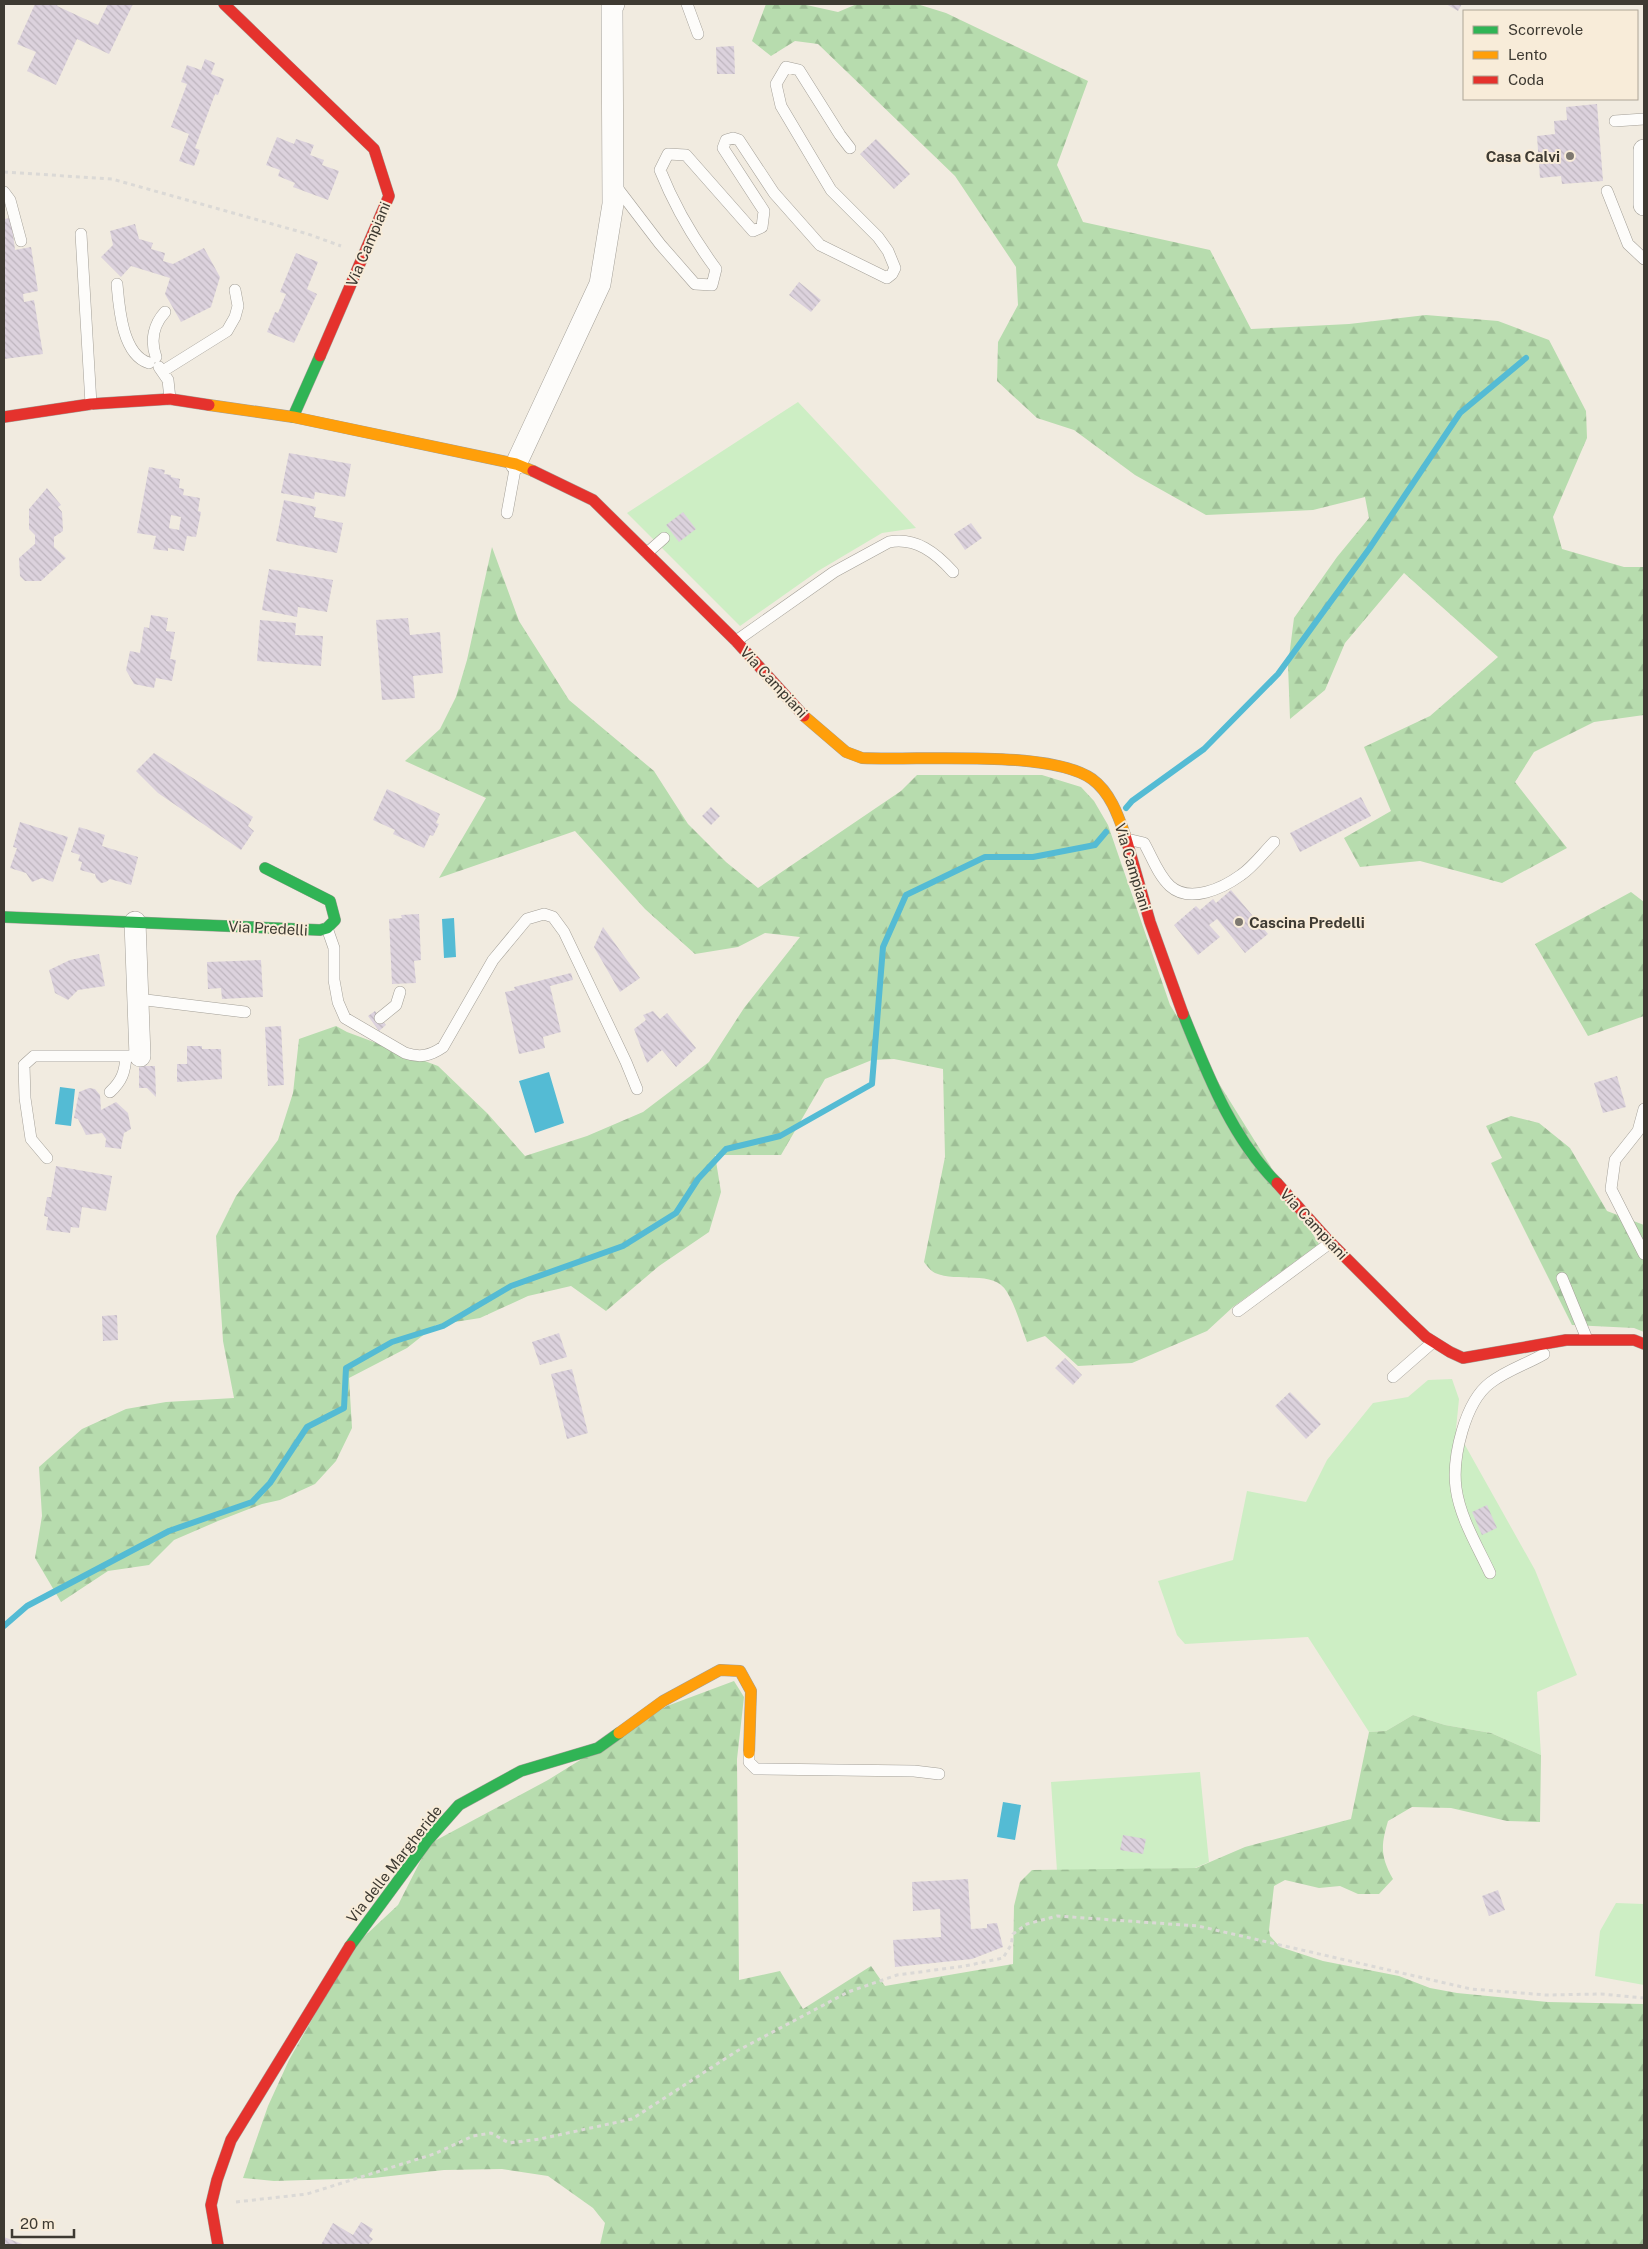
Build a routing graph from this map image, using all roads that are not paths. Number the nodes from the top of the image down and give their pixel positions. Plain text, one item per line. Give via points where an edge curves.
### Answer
1 (224, 4) edge
2 (614, 4) edge
3 (687, 4) edge
4 (698, 34) dead end
5 (1644, 119) edge
6 (1615, 121) dead end
7 (850, 148) dead end
8 (1644, 150) edge
9 (613, 182) junction
10 (1607, 191) dead end
11 (4, 192) edge
12 (1644, 200) edge
13 (81, 234) dead end
14 (21, 242) dead end
15 (1644, 258) edge
16 (117, 284) dead end
17 (235, 290) dead end
18 (166, 312) dead end
19 (157, 364) junction
20 (170, 400) junction
21 (92, 404) junction
22 (4, 417) edge
23 (292, 417) junction
24 (516, 464) junction
25 (508, 513) dead end
26 (664, 538) dead end
27 (647, 553) junction
28 (953, 572) dead end
29 (736, 641) junction
30 (1125, 839) junction
31 (1274, 842) dead end
32 (265, 868) dead end
33 (4, 917) edge
34 (135, 922) junction
35 (327, 928) junction
36 (400, 992) dead end
37 (138, 999) junction
38 (245, 1012) dead end
39 (372, 1023) junction
40 (133, 1056) junction
41 (636, 1089) dead end
42 (110, 1092) dead end
43 (1644, 1108) edge
44 (47, 1158) dead end
45 (1330, 1243) junction
46 (1644, 1254) edge
47 (1562, 1278) dead end
48 (1238, 1311) dead end
49 (1586, 1339) junction
50 (1433, 1342) junction
51 (1555, 1342) junction
52 (1644, 1344) edge
53 (1393, 1376) dead end
54 (1490, 1573) dead end
55 (749, 1753) joint
56 (939, 1774) dead end
57 (218, 2245) edge

1 - 23 street, Via Campiani via 374,149 389,196
2 - 9 street
3 - 4 lane
5 - 6 lane
7 - 9 lane via 799,70 786,67 776,84 780,106 831,190 888,251 895,268 887,278 820,245 774,193 740,140 726,140 723,148 764,211 762,227 753,231 686,155 668,154 660,170 680,213 716,269 712,285 695,284
8 - 12 street
9 - 24 street via 613,204 600,284
10 - 15 lane via 1628,244
11 - 14 lane via 10,200
13 - 21 lane
16 - 19 lane via 119,309 131,347 142,361
17 - 19 lane via 238,306 227,332
18 - 19 lane via 156,324 153,339
19 - 20 lane via 168,380
20 - 21 street, Via Campiani
20 - 23 street, Via Campiani
21 - 22 street, Via Campiani
23 - 24 street, Via Campiani
24 - 25 lane
24 - 27 street, Via Campiani via 593,500
26 - 27 lane
27 - 29 street, Via Campiani
28 - 29 lane via 939,556 918,544 897,540 888,542 834,572
29 - 30 street, Via Campiani via 806,718 846,752 862,758 1015,761 1070,768 1093,779 1108,795
30 - 31 lane via 1144,843 1163,878 1184,894 1207,893 1242,874
30 - 45 street, Via Campiani via 1180,1006 1226,1112 1250,1153
32 - 35 street, Via Predelli via 330,901 335,920
33 - 34 street, Via Predelli
34 - 35 street, Via Predelli
34 - 37 street
35 - 39 lane via 334,948 338,1002 345,1018
36 - 39 lane via 396,1005
37 - 38 lane
37 - 40 street
39 - 41 lane via 405,1053 430,1056 443,1047 493,960 527,919 544,914 553,917 564,932
40 - 42 lane via 120,1083
40 - 44 lane via 34,1056 24,1065 31,1139
43 - 46 lane via 1638,1131 1615,1160 1611,1189
45 - 48 lane
45 - 50 street, Via Campiani
47 - 49 lane
49 - 51 street, Via Campiani
49 - 52 street, Via Campiani via 1634,1340
50 - 51 street, Via Campiani via 1463,1358
50 - 53 lane
51 - 54 lane via 1543,1355 1490,1383 1477,1396 1464,1426 1457,1456 1456,1488 1466,1520
55 - 56 lane via 749,1762 756,1769
55 - 57 street, Via delle Margheride via 751,1691 740,1671 720,1670 663,1701 598,1748 521,1771 459,1805 428,1840 356,1938 231,2140 212,2205

